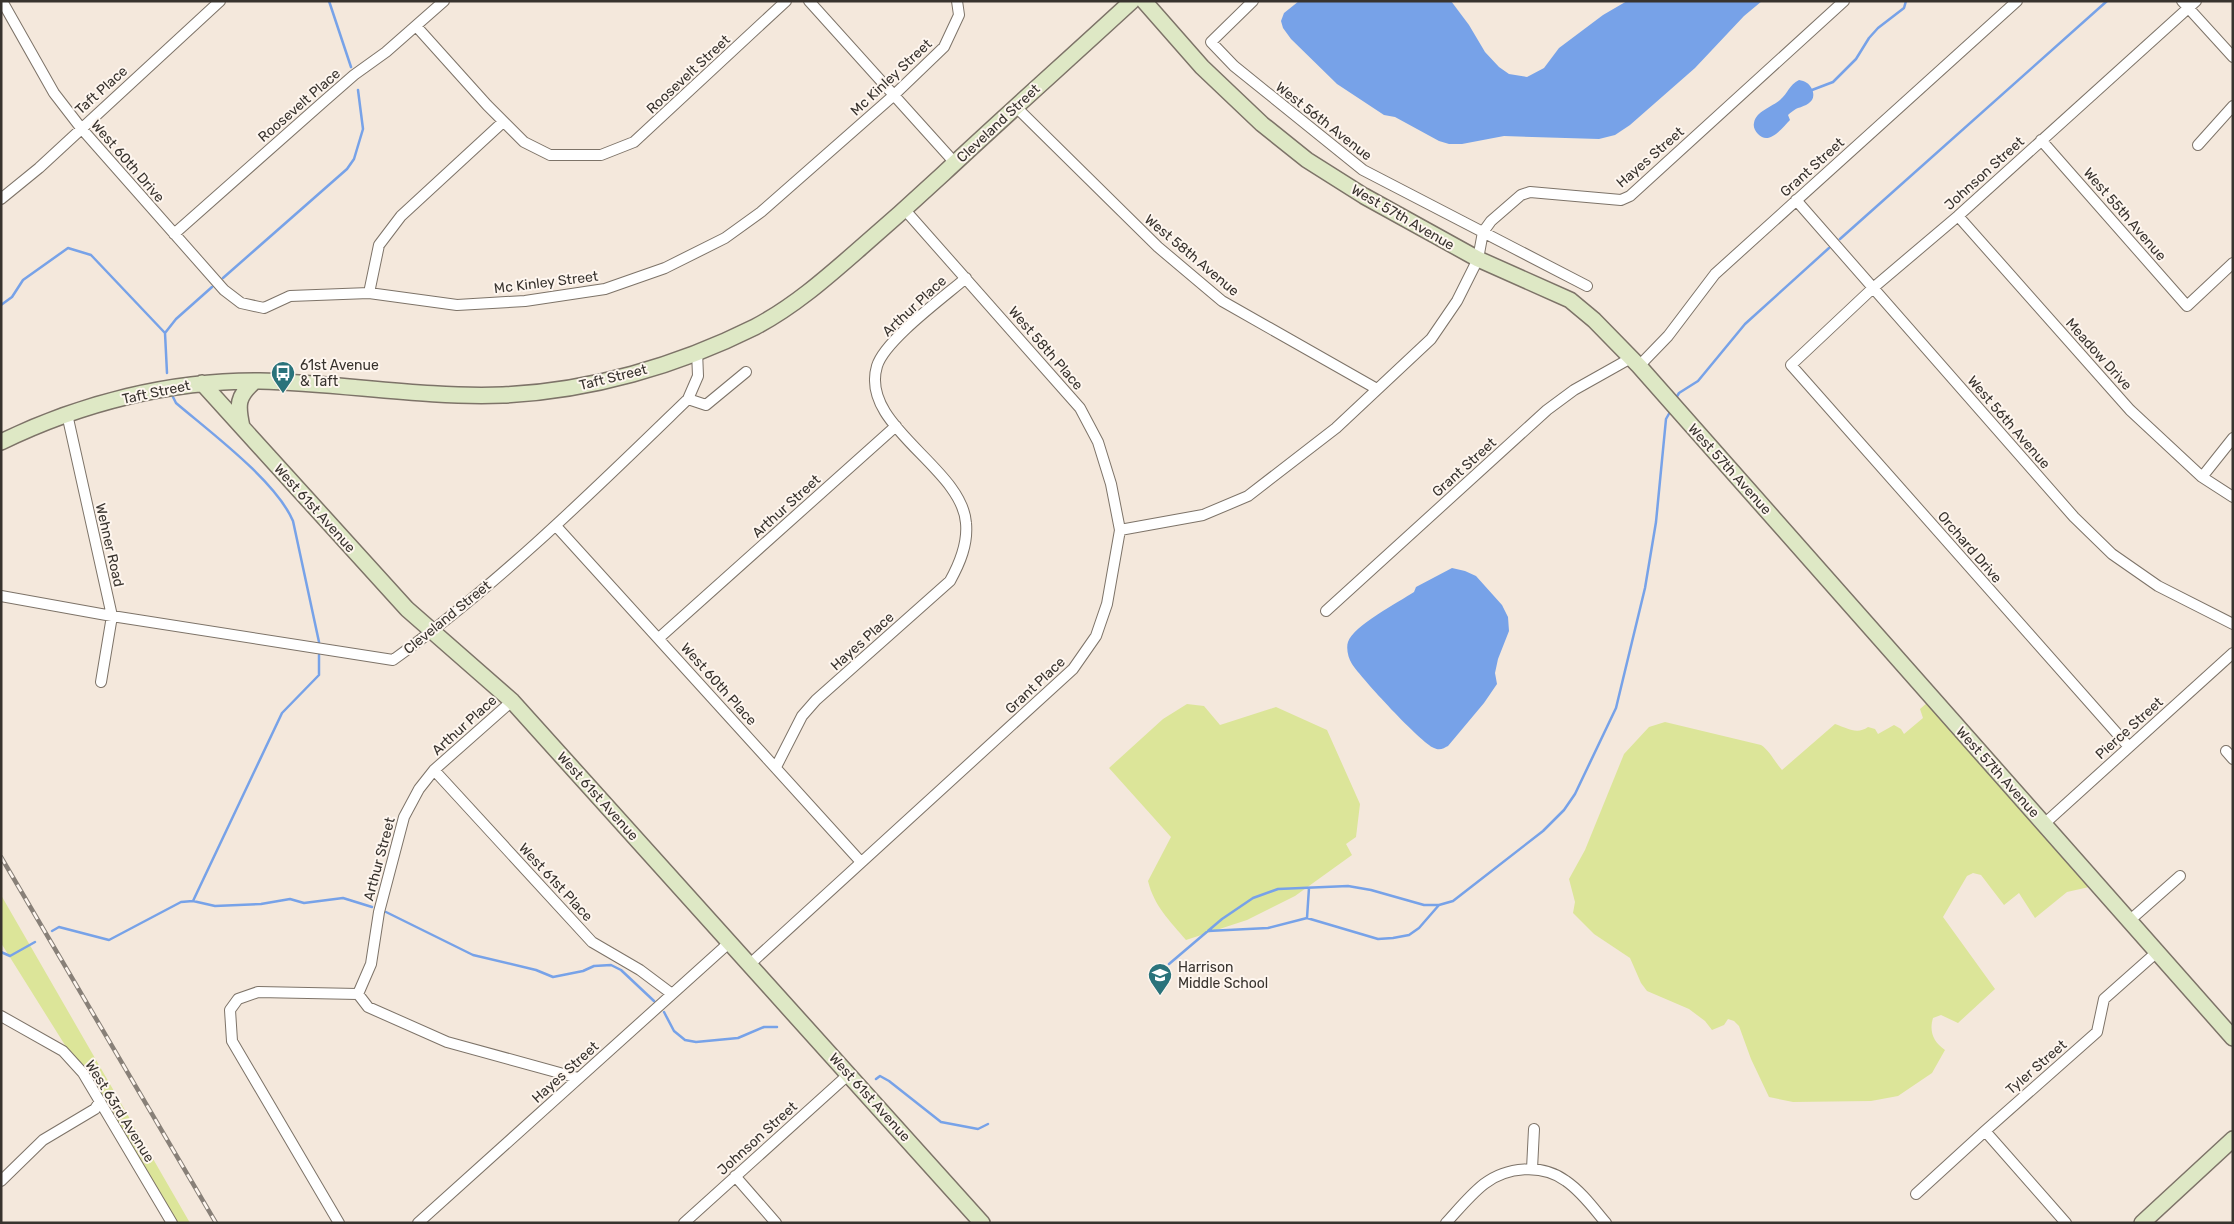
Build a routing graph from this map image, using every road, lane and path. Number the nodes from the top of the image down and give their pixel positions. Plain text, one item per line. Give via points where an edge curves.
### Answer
1 (2, 1) edge
2 (220, 1) edge
3 (444, 1) edge
4 (786, 1) edge
5 (809, 1) edge
6 (957, 1) edge
7 (1132, 1) edge
8 (1144, 1) edge
9 (1253, 1) edge
10 (1844, 1) edge
11 (2017, 1) edge
12 (2189, 4) edge
13 (5, 15) edge
14 (416, 26) junction
15 (2233, 57) edge
16 (893, 96) junction
17 (1015, 106) junction
18 (2233, 106) edge
19 (503, 122) junction
20 (80, 128) junction
21 (2041, 140) junction
22 (2198, 145) dead end
23 (954, 163) junction
24 (1, 199) edge
25 (1796, 200) junction
26 (905, 210) junction
27 (1958, 216) junction
28 (1483, 232) junction
29 (174, 234) junction
30 (864, 245) joint
31 (1478, 259) junction
32 (2233, 263) edge
33 (966, 278) junction
34 (1587, 286) dead end
35 (1873, 288) junction
36 (369, 293) junction
37 (264, 308) joint
38 (697, 351) junction
39 (1635, 362) junction
40 (1791, 364) joint
41 (746, 372) dead end
42 (255, 381) junction
43 (202, 383) junction
44 (1377, 389) junction
45 (688, 399) junction
46 (67, 414) junction
47 (896, 426) junction
48 (242, 427) junction
49 (2233, 438) edge
50 (1, 442) edge
51 (2202, 477) junction
52 (2233, 497) edge
53 (556, 526) junction
54 (1120, 530) junction
55 (1, 596) edge
56 (1326, 611) dead end
57 (112, 616) junction
58 (2233, 624) edge
59 (432, 632) junction
60 (659, 638) junction
61 (2233, 653) edge
62 (101, 682) dead end
63 (512, 701) junction
64 (2129, 747) junction
65 (776, 767) junction
66 (434, 770) junction
67 (2044, 824) junction
68 (861, 862) junction
69 (2180, 876) dead end
70 (2129, 921) junction
71 (730, 942) junction
72 (2157, 952) junction
73 (750, 964) junction
74 (358, 994) junction
75 (672, 994) junction
76 (1, 1016) edge
77 (2233, 1038) edge
78 (849, 1074) junction
79 (578, 1078) junction
80 (100, 1101) junction
81 (1534, 1129) dead end
82 (1984, 1131) junction
83 (2233, 1139) edge
84 (1532, 1169) junction
85 (735, 1176) junction
86 (1, 1181) edge
87 (1916, 1194) dead end
88 (1454, 1215) junction
89 (172, 1223) edge
90 (339, 1223) edge
91 (418, 1223) edge
92 (684, 1223) edge
93 (776, 1223) edge
94 (982, 1223) edge
95 (1446, 1223) edge
96 (1462, 1223) edge
97 (1606, 1223) edge
98 (2066, 1223) edge
99 (2142, 1223) edge

1 - 13 street, West 60th Drive
2 - 20 street, Taft Place
3 - 14 street, Roosevelt Place
4 - 19 street, Roosevelt Street via 634,142 601,155 550,155 524,142
5 - 16 street
6 - 16 street, Mc Kinley Street via 959,15 944,47
7 - 17 main road, Cleveland Street
8 - 31 main road, West 57th Avenue via 1202,67 1262,124 1307,160 1364,196
9 - 28 street, West 56th Avenue via 1211,42 1234,66 1363,170
10 - 28 street, Hayes Street via 1630,196 1621,200 1530,192 1521,195
11 - 25 street, Grant Street
12 - 15 street
12 - 21 street, Johnson Street
13 - 20 street, West 60th Drive
14 - 19 street
14 - 29 street, Roosevelt Place via 328,97
16 - 23 street
16 - 36 street, Mc Kinley Street via 761,212 725,238 665,268 605,289 525,301 457,305
17 - 23 main road, Cleveland Street
17 - 44 street, West 58th Avenue via 1158,247 1222,302
18 - 22 street
19 - 36 street via 401,216 379,245
20 - 24 street, Taft Place
20 - 29 street, West 60th Drive
21 - 27 street, Johnson Street
21 - 32 street, West 55th Avenue via 2188,306
23 - 26 main road, Cleveland Street
25 - 35 street, West 56th Avenue
25 - 39 street, Grant Street via 1716,274 1668,336
26 - 30 main road, Cleveland Street
26 - 33 street, West 58th Place
27 - 35 street, Johnson Street
27 - 51 street, Meadow Drive via 2130,410
28 - 31 street
28 - 34 street
29 - 37 street, West 60th Drive via 224,290 242,303
30 - 38 main road, Taft Street via 809,293 755,326
31 - 39 main road, West 57th Avenue via 1570,300
31 - 44 street via 1457,301 1432,338
33 - 47 street, Arthur Place via 893,343 878,365 874,384 882,406
33 - 54 street, West 58th Place via 1080,408 1098,442
35 - 40 street, Johnson Street
35 - 58 street, West 56th Avenue via 2074,517 2112,554 2158,586
36 - 37 street, Mc Kinley Street via 290,296
38 - 42 main road, Taft Street via 600,383 504,395 434,394
38 - 45 street, Cleveland Street via 698,376
39 - 56 street, Grant Street via 1574,390 1547,410
39 - 67 main road, West 57th Avenue
40 - 64 street, Orchard Drive
41 - 45 street via 706,405
42 - 43 main road, Taft Street
42 - 48 main road via 244,390 240,400 238,410
43 - 46 main road, Taft Street via 125,398
43 - 48 main road, West 61st Avenue
44 - 54 street via 1336,428 1248,496 1203,515
45 - 53 street, Cleveland Street
46 - 50 main road, Taft Street
46 - 57 street, Wehner Road
47 - 60 street, Arthur Street
47 - 65 street, Hayes Place via 959,498 966,522 962,558 950,581 816,700 802,716
48 - 59 main road, West 61st Avenue via 407,609
49 - 51 street
51 - 52 street, Meadow Drive
53 - 59 street, Cleveland Street
53 - 60 street, West 60th Place
54 - 68 street, Grant Place via 1107,604 1096,636 1073,669
55 - 57 street, Cleveland Street
57 - 59 street, Cleveland Street via 393,660
57 - 62 street, Wehner Road
59 - 63 main road, West 61st Avenue
60 - 65 street, West 60th Place
61 - 64 street, Pierce Street
63 - 66 street, Arthur Place
63 - 71 main road, West 61st Avenue
64 - 67 street, Pierce Street
65 - 68 street, West 60th Place
66 - 74 street, Arthur Street via 404,817 379,912 371,964
66 - 75 street, West 61st Place via 592,942 640,970
67 - 70 main road, West 57th Avenue
68 - 73 street, Grant Place
69 - 70 street
70 - 72 main road, West 57th Avenue
71 - 73 main road, West 61st Avenue
71 - 75 street, Hayes Street
72 - 77 main road, West 57th Avenue
72 - 82 street, Tyler Street via 2104,999 2097,1032
73 - 78 main road, West 61st Avenue
74 - 79 street via 368,1007 447,1042
74 - 90 street via 258,992 238,999 230,1010 232,1041
75 - 79 street, Hayes Street
76 - 80 street, West 63rd Avenue via 63,1051 84,1073
78 - 85 street, Johnson Street
78 - 94 main road, West 61st Avenue
79 - 91 street, Hayes Street
80 - 86 street via 95,1109 37,1145
80 - 89 street, West 63rd Avenue
81 - 84 street
82 - 87 street, Tyler Street
82 - 98 street
83 - 99 main road
84 - 88 street via 1516,1170 1494,1178
84 - 97 street via 1566,1180
85 - 92 street, Johnson Street
85 - 93 street
88 - 95 street
88 - 96 street

